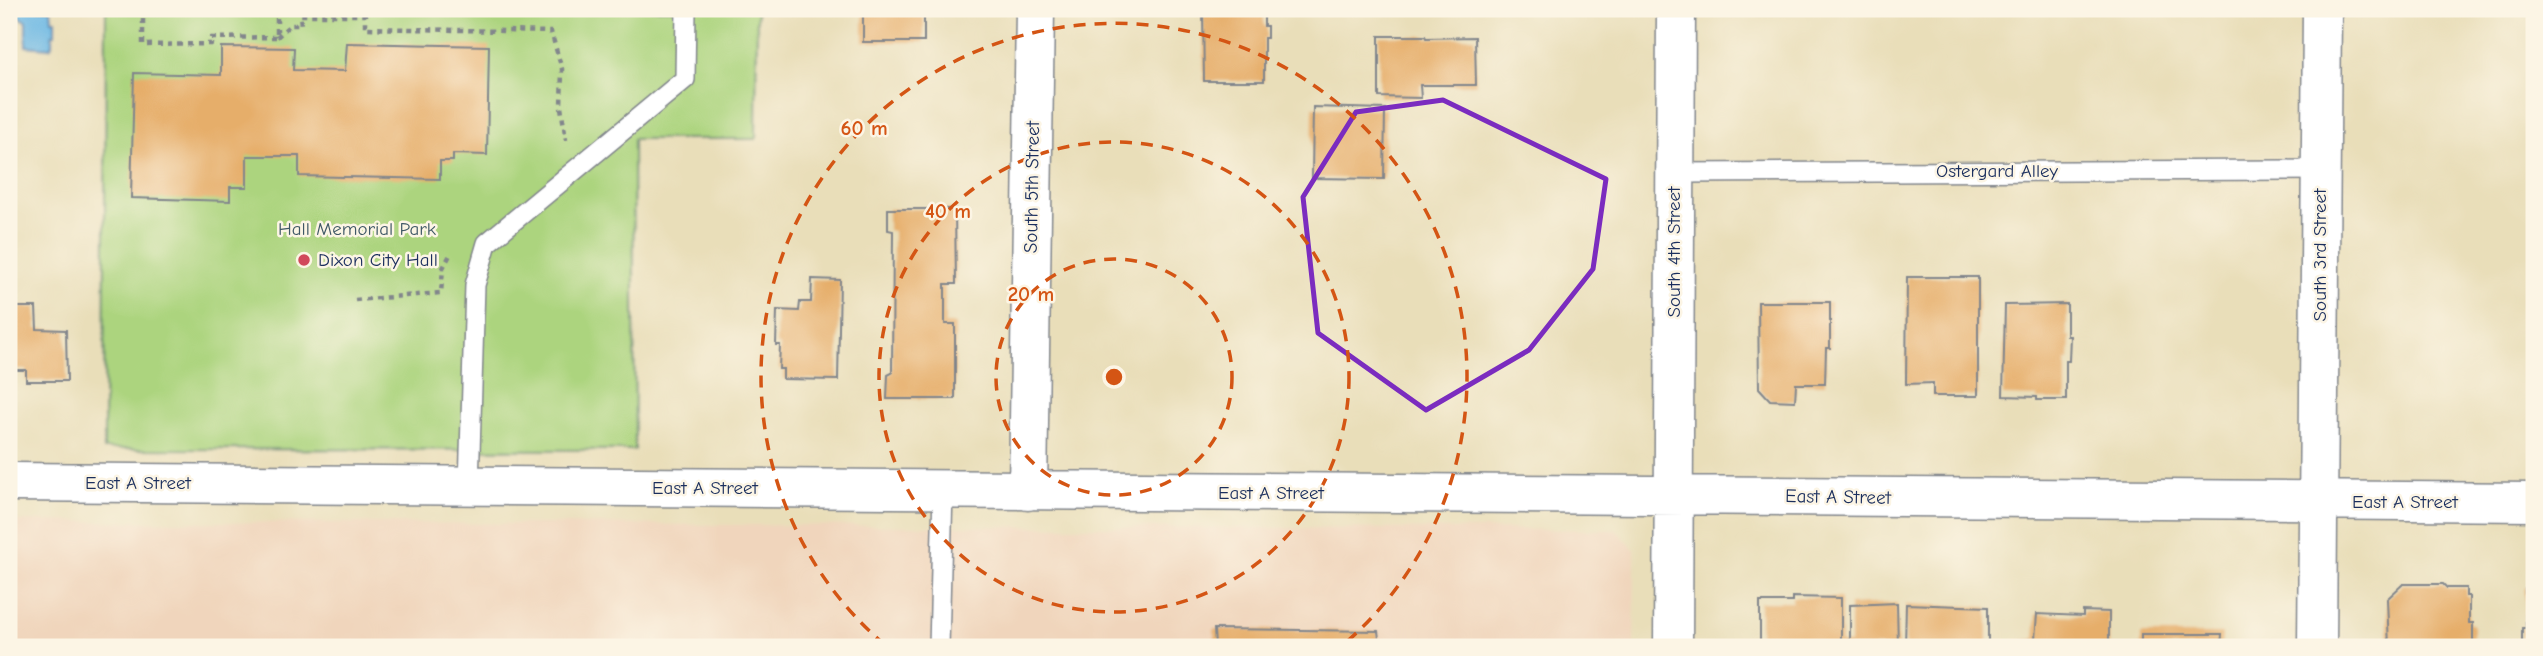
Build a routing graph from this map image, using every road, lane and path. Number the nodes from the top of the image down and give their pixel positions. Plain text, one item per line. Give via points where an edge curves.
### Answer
1 (143, 9) edge
2 (276, 9) edge
3 (686, 9) edge
4 (1035, 9) edge
5 (1675, 9) edge
6 (2322, 9) edge
7 (551, 32) dead end
8 (277, 37) junction
9 (2320, 170) junction
10 (1674, 173) junction
11 (9, 482) edge
12 (469, 486) junction
13 (943, 490) junction
14 (1028, 491) junction
15 (1674, 496) junction
16 (2319, 501) junction
17 (2534, 502) edge
18 (939, 647) edge
19 (1673, 647) edge
20 (2317, 647) edge

1 - 8 path via 143,45
2 - 8 path
3 - 12 lane via 685,79 487,243 475,285
4 - 14 street, South 5th Street
5 - 10 street, South 4th Street
6 - 9 street, South 3rd Street
7 - 8 path via 365,28 365,15 300,15 301,25 290,25
9 - 10 lane, Ostergard Alley
9 - 16 street, South 3rd Street
10 - 15 street, South 4th Street
11 - 12 street, East A Street
12 - 13 street, East A Street
13 - 14 street, East A Street
13 - 18 lane
14 - 15 street, East A Street
15 - 16 street, East A Street
15 - 19 street, South 4th Street
16 - 17 street, East A Street
16 - 20 street, South 3rd Street

